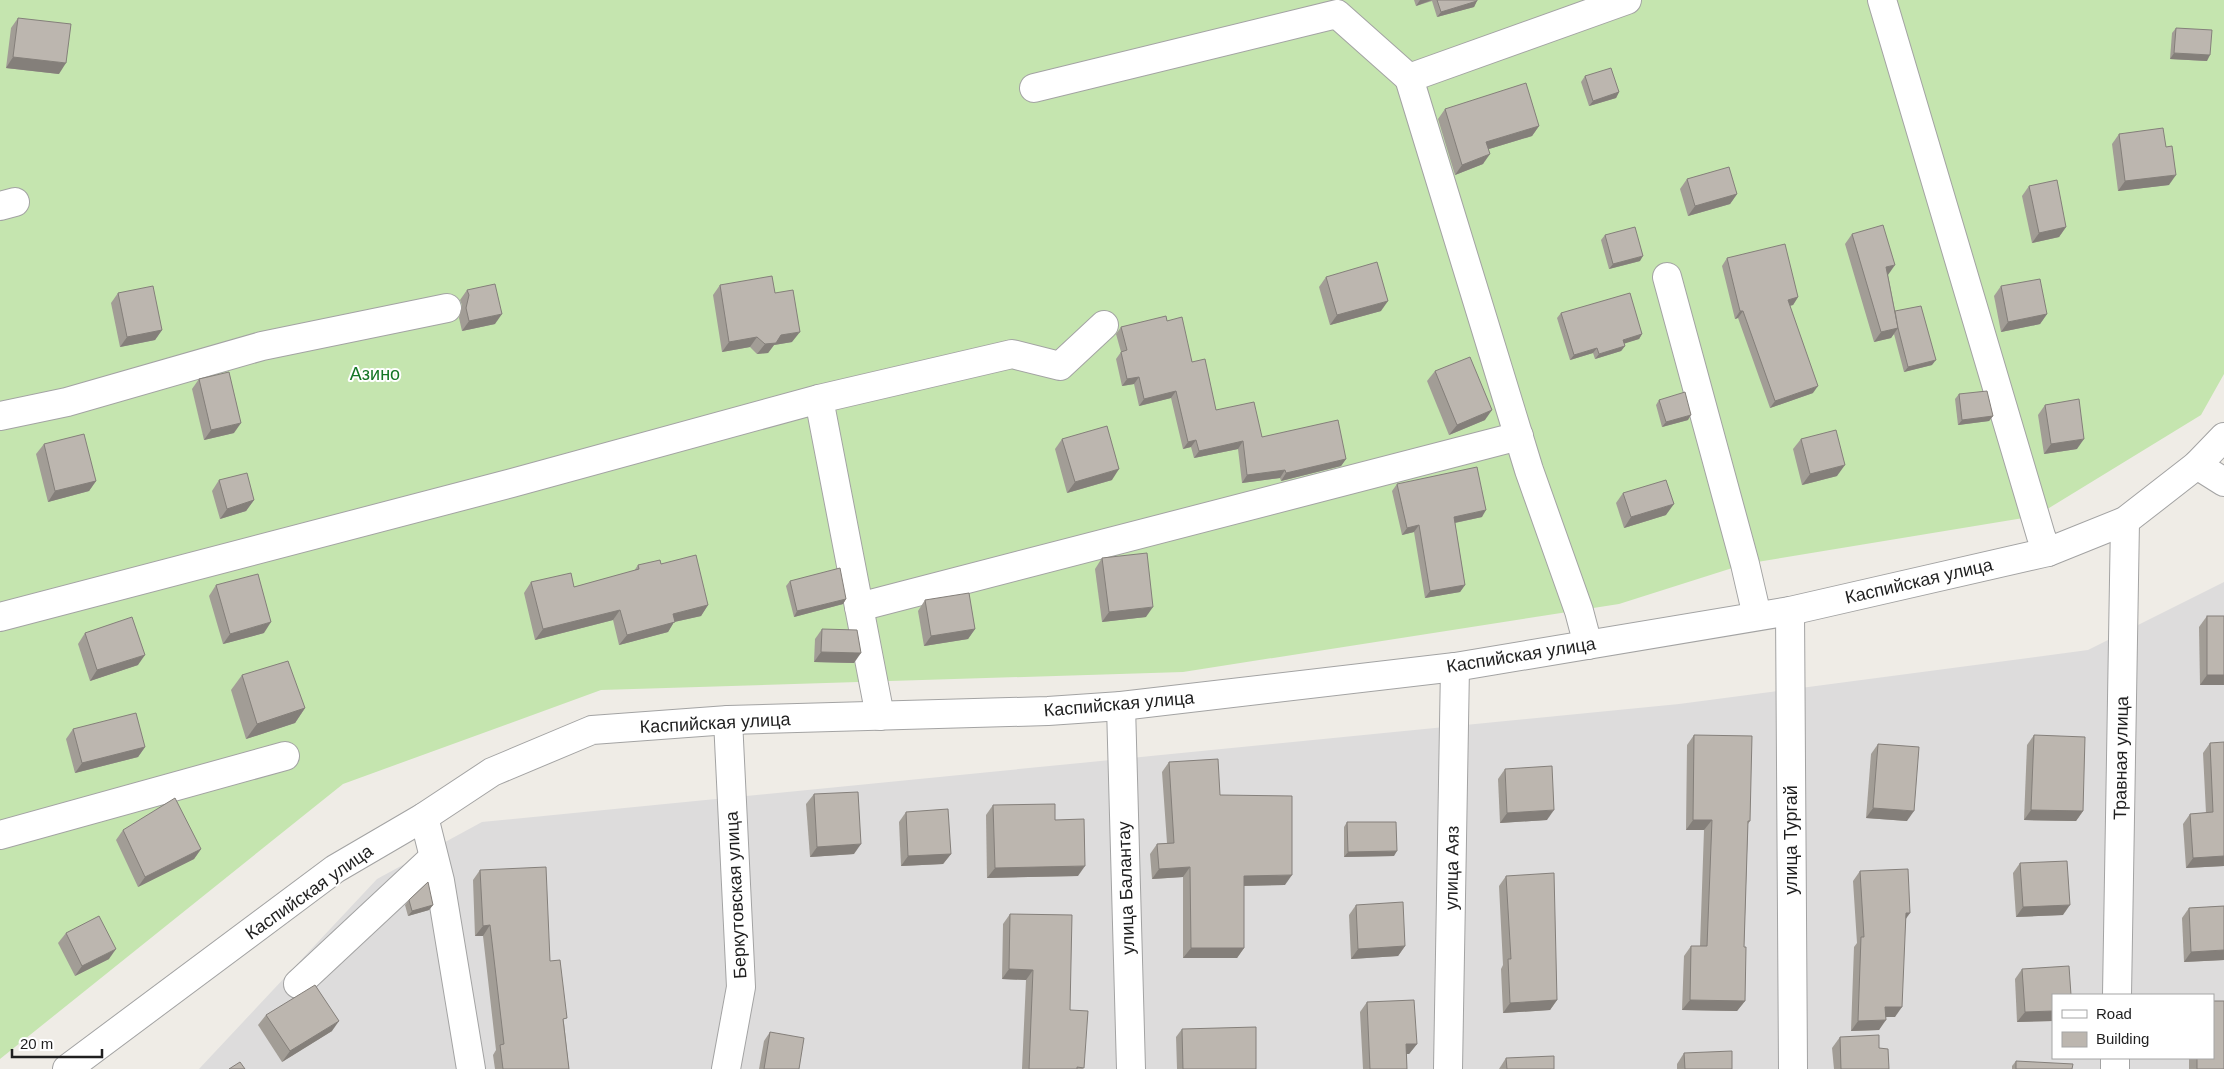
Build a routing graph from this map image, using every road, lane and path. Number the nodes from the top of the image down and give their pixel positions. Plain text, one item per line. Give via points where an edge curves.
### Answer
1 (1627, 0) edge
2 (1882, 0) edge
3 (1409, 78) junction
4 (1034, 88) dead end
5 (1667, 277) dead end
6 (447, 308) dead end
7 (1104, 325) dead end
8 (819, 399) junction
9 (0, 416) edge
10 (1519, 436) junction
11 (2224, 437) edge
12 (2197, 464) junction
13 (2224, 482) edge
14 (2125, 521) junction
15 (2048, 552) junction
16 (859, 607) junction
17 (1790, 611) junction
18 (1757, 616) junction
19 (0, 617) edge
20 (1588, 645) junction
21 (1455, 667) junction
22 (1121, 706) junction
23 (880, 716) junction
24 (728, 720) junction
25 (285, 756) dead end
26 (424, 817) junction
27 (0, 835) edge
28 (433, 858) junction
29 (298, 984) dead end
30 (2117, 994) edge
31 (67, 1069) edge
32 (471, 1069) edge
33 (726, 1069) edge
34 (1131, 1069) edge
35 (1448, 1069) edge
36 (1793, 1069) edge

1 - 3 street
2 - 15 street
3 - 4 street via 1337,14
3 - 10 street
5 - 18 street
6 - 9 street via 262,346 67,402
7 - 8 street via 1060,366 1012,354
8 - 16 street
8 - 19 street
10 - 16 street
10 - 20 street
11 - 12 street, Каспийская улица
12 - 13 street
12 - 14 street, Каспийская улица
14 - 15 street, Каспийская улица
14 - 30 street, Травная улица
15 - 17 street, Каспийская улица
16 - 23 street
17 - 18 street, Каспийская улица
17 - 36 street, улица Тургай
18 - 20 street, Каспийская улица
20 - 21 street, Каспийская улица
21 - 22 street, Каспийская улица
21 - 35 street, улица Аяз
22 - 23 street, Каспийская улица
22 - 34 street, улица Балантау
23 - 24 street, Каспийская улица
24 - 26 street, Каспийская улица via 592,730 492,772
24 - 33 street, Беркутовская улица via 740,987
25 - 27 street
26 - 28 street
26 - 31 street, Каспийская улица via 335,869
28 - 29 street
28 - 32 street via 440,881

